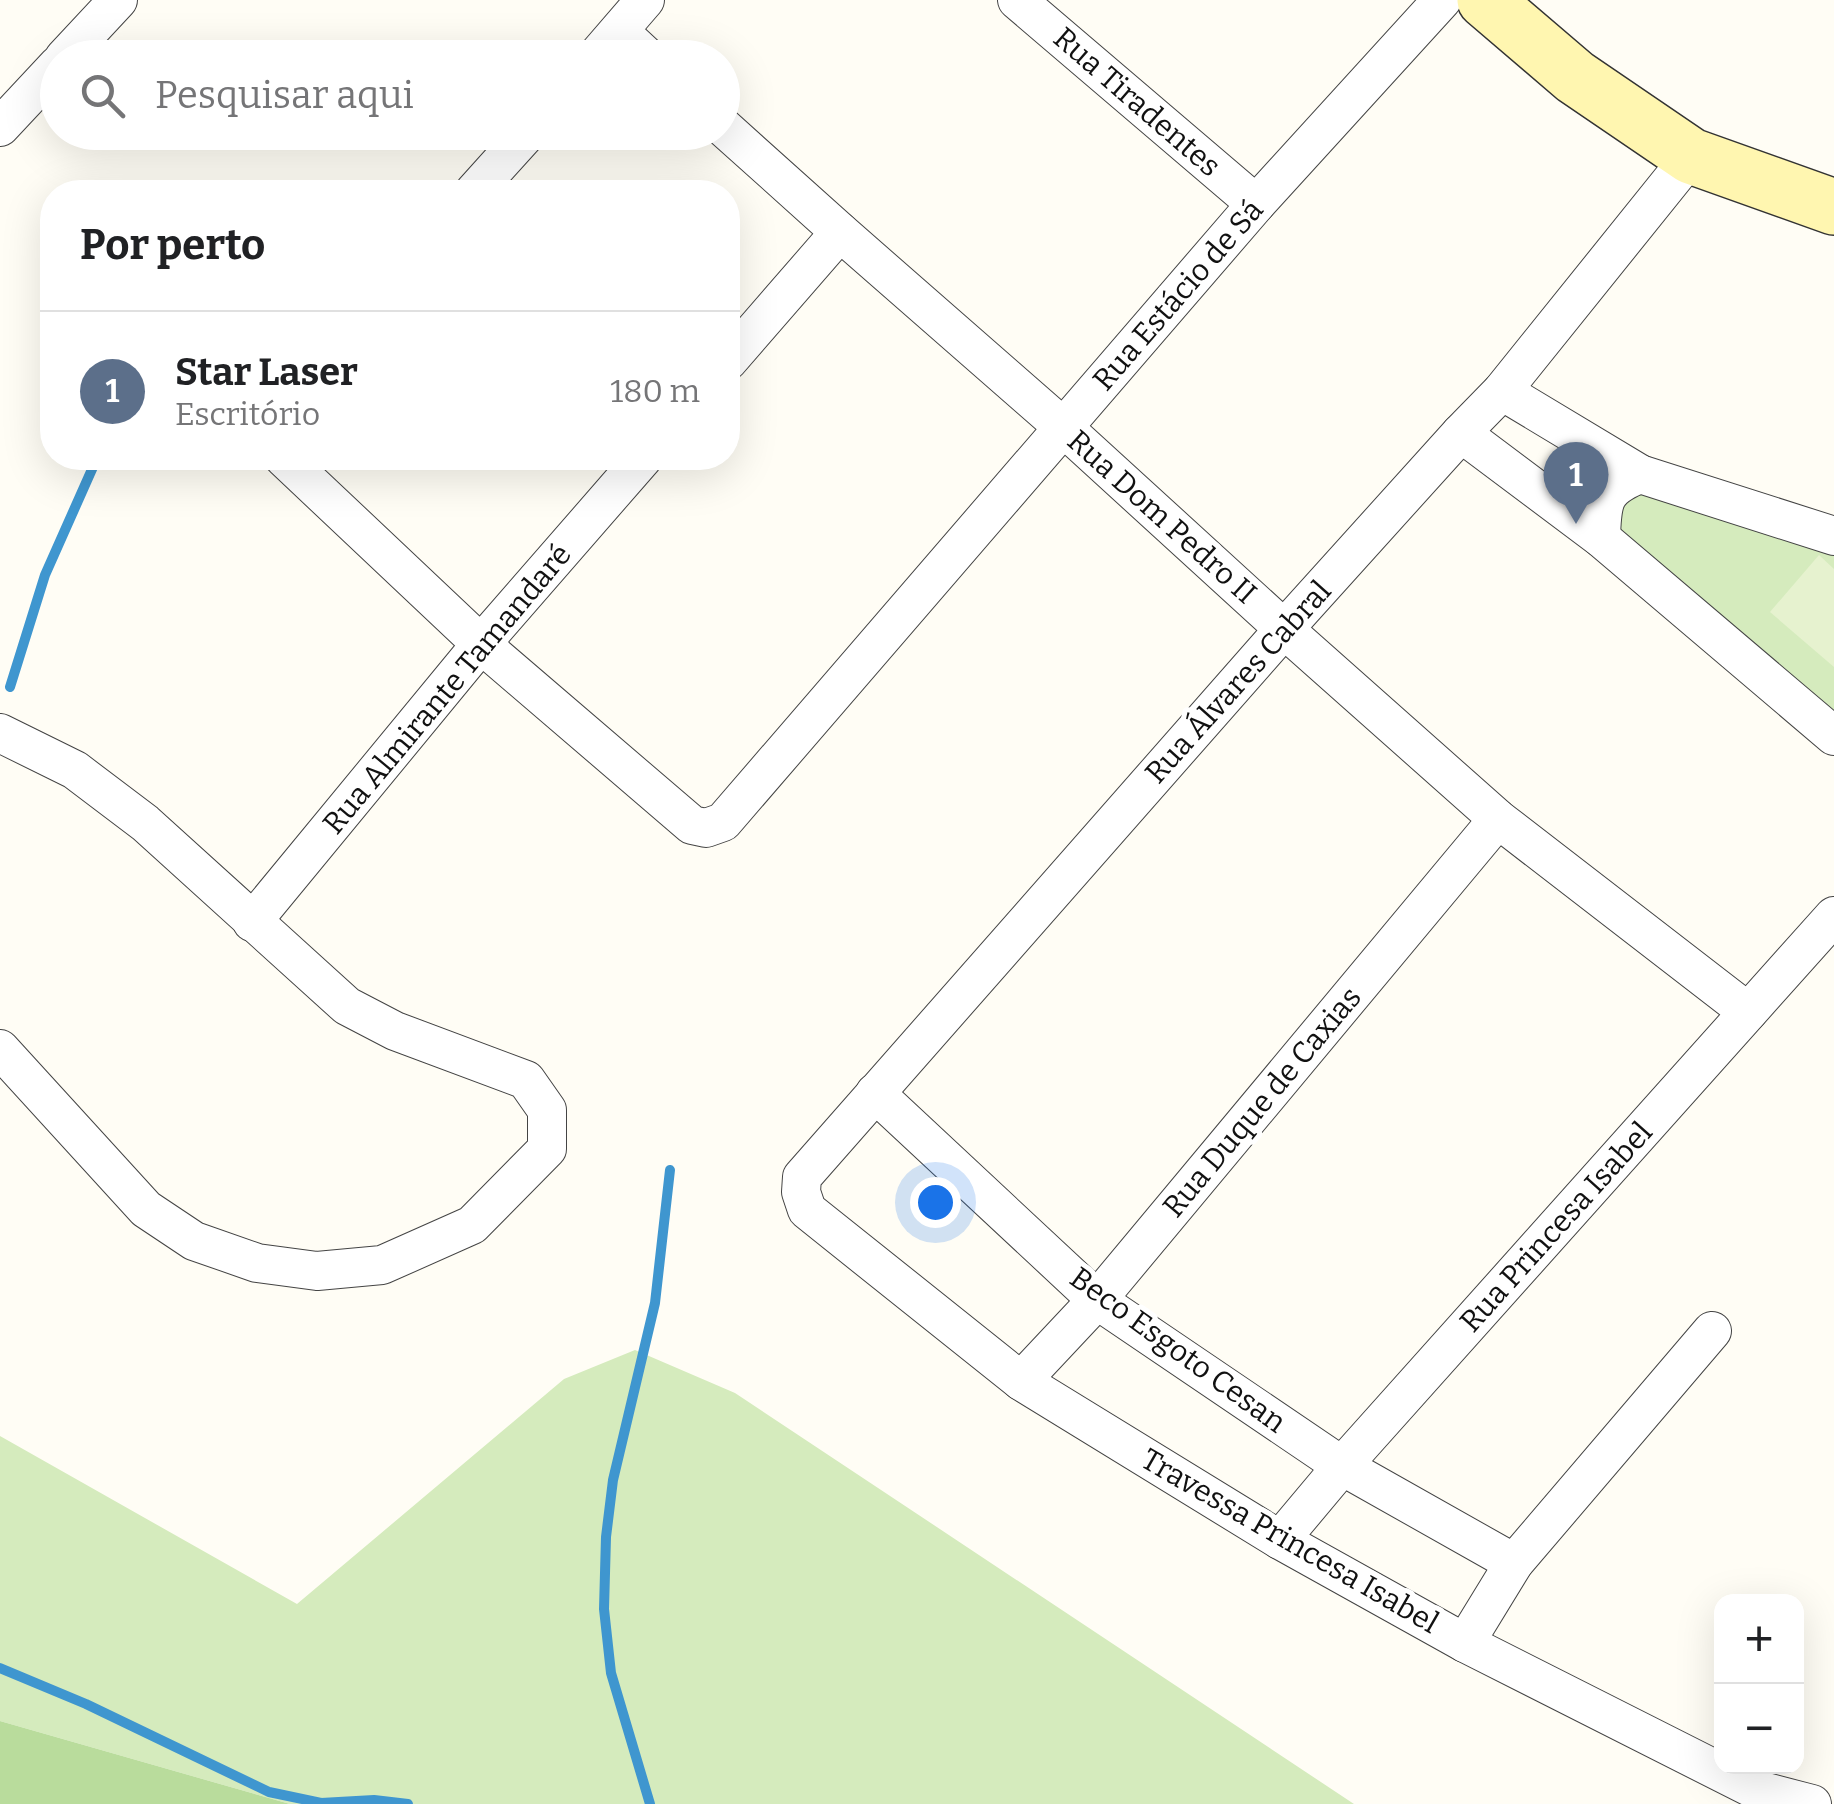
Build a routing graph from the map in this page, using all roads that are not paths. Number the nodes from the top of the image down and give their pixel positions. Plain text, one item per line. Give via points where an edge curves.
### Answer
1 (118, 0) edge
2 (645, 0) edge
3 (1017, 0) edge
4 (1442, 0) edge
5 (1485, 0) edge
6 (81, 40) edge
7 (610, 40) edge
8 (40, 84) edge
9 (0, 127) edge
10 (740, 142) edge
11 (512, 150) edge
12 (1691, 156) junction
13 (485, 180) edge
14 (1256, 204) junction
15 (1834, 207) edge
16 (840, 232) junction
17 (740, 347) edge
18 (1502, 391) junction
19 (1064, 428) junction
20 (1460, 433) junction
21 (297, 470) edge
22 (632, 470) edge
23 (1640, 474) junction
24 (1834, 536) edge
25 (1601, 538) junction
26 (1284, 629) junction
27 (480, 644) junction
28 (0, 733) edge
29 (1834, 736) edge
30 (1498, 819) junction
31 (1834, 916) edge
32 (252, 922) junction
33 (1748, 1012) junction
34 (0, 1048) edge
35 (875, 1093) junction
36 (807, 1210) joint
37 (1097, 1300) junction
38 (1712, 1331) dead end
39 (1021, 1382) junction
40 (1342, 1466) junction
41 (1280, 1540) junction
42 (1514, 1563) junction
43 (1465, 1643) junction
44 (1812, 1804) edge

1 - 6 street
2 - 7 street
3 - 14 street, Rua Tiradentes
4 - 14 street, Rua Estácio de Sá
5 - 12 street via 1575,77
8 - 9 street
10 - 16 street, Rua Dom Pedro II
11 - 13 street
12 - 15 street
12 - 18 street, Rua Álvares Cabral
14 - 19 street, Rua Estácio de Sá
16 - 17 street
16 - 19 street, Rua Dom Pedro II
18 - 20 street, Rua Álvares Cabral
18 - 23 street
19 - 26 street, Rua Dom Pedro II
19 - 27 street, Rua Estácio de Sá via 724,822 692,825
20 - 25 street
20 - 26 street, Rua Álvares Cabral
21 - 27 street
22 - 27 street, Rua Almirante Tamandaré
23 - 24 street
23 - 25 street via 1607,494
25 - 29 street
26 - 30 street, Rua Dom Pedro II
26 - 35 street, Rua Álvares Cabral
27 - 32 street, Rua Almirante Tamandaré
28 - 32 street via 76,770 146,823
30 - 33 street, Rua Dom Pedro II
30 - 37 street, Rua Duque de Caxias
31 - 33 street, Rua Princesa Isabel
32 - 34 street via 347,1006 395,1032 526,1080 548,1110 547,1149 472,1225 382,1266 317,1271 257,1263 194,1241 146,1208
33 - 40 street, Rua Princesa Isabel
35 - 36 street, Rua Álvares Cabral via 802,1177
35 - 37 street, Beco Esgoto Cesan
36 - 39 street, Travessa Princesa Isabel
37 - 39 street, Rua Duque de Caxias
37 - 40 street, Beco Esgoto Cesan
38 - 42 street
39 - 41 street, Travessa Princesa Isabel
40 - 41 street, Rua Princesa Isabel
40 - 42 street, Beco Esgoto Cesan
41 - 43 street, Travessa Princesa Isabel
42 - 43 street
43 - 44 street, Travessa Princesa Isabel via 1754,1789

